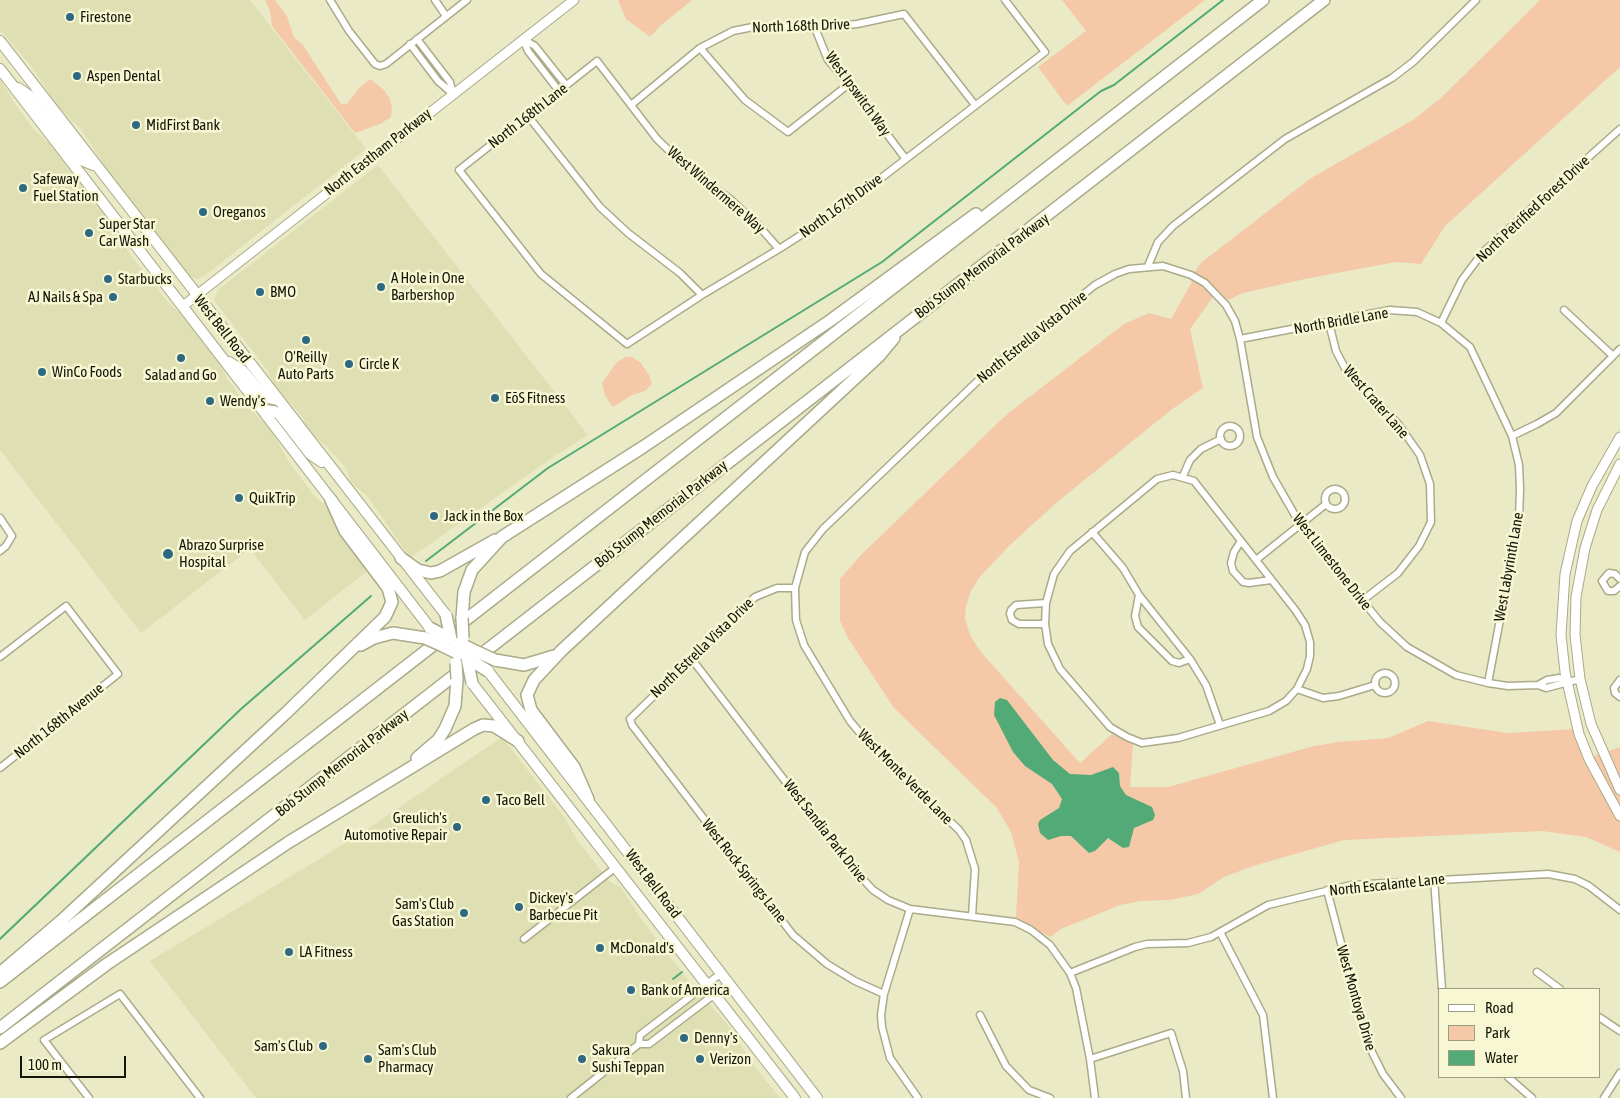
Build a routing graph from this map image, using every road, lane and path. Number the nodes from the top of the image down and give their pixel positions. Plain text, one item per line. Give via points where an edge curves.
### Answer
1 (330, 0) edge
2 (435, 0) edge
3 (467, 0) edge
4 (574, 0) edge
5 (1005, 0) edge
6 (1263, 0) edge
7 (1324, 0) edge
8 (1476, 0) edge
9 (446, 16) junction
10 (815, 28) junction
11 (417, 39) junction
12 (523, 39) junction
13 (0, 41) edge
14 (410, 44) junction
15 (700, 48) junction
16 (597, 61) joint
17 (0, 69) edge
18 (849, 84) junction
19 (12, 85) junction
20 (566, 85) junction
21 (559, 91) junction
22 (453, 94) junction
23 (630, 104) junction
24 (975, 104) junction
25 (528, 116) junction
26 (62, 123) junction
27 (1620, 129) edge
28 (49, 133) junction
29 (905, 158) junction
30 (95, 166) junction
31 (1049, 168) junction
32 (779, 249) junction
33 (1148, 266) junction
34 (196, 296) junction
35 (702, 296) junction
36 (183, 306) junction
37 (1564, 310) dead end
38 (906, 323) junction
39 (1329, 323) junction
40 (1442, 323) junction
41 (1240, 339) junction
42 (627, 344) joint
43 (1620, 349) edge
44 (1613, 356) junction
45 (223, 358) junction
46 (277, 400) junction
47 (263, 410) junction
48 (1512, 436) junction
49 (1620, 437) edge
50 (1221, 439) dead end
51 (1616, 450) edge
52 (1620, 464) edge
53 (330, 468) junction
54 (1183, 476) junction
55 (331, 500) junction
56 (1326, 504) dead end
57 (0, 518) edge
58 (1300, 524) junction
59 (1092, 532) junction
60 (502, 537) junction
61 (1241, 541) junction
62 (0, 551) edge
63 (401, 558) junction
64 (1256, 560) junction
65 (1620, 579) edge
66 (1271, 580) junction
67 (1620, 586) edge
68 (795, 588) junction
69 (1139, 595) junction
70 (1362, 600) junction
71 (1046, 603) junction
72 (446, 615) joint
73 (1045, 624) junction
74 (430, 628) joint
75 (459, 649) junction
76 (351, 651) junction
77 (561, 651) junction
78 (0, 657) edge
79 (691, 658) junction
80 (1190, 660) junction
81 (488, 671) joint
82 (1580, 679) junction
83 (1620, 680) edge
84 (1566, 681) junction
85 (472, 682) joint
86 (1488, 683) junction
87 (1375, 685) dead end
88 (1298, 689) junction
89 (1620, 698) edge
90 (630, 719) joint
91 (1220, 726) junction
92 (518, 741) junction
93 (1, 766) edge
94 (398, 774) junction
95 (1620, 790) edge
96 (588, 799) junction
97 (1620, 816) edge
98 (616, 867) junction
99 (1434, 879) junction
100 (1327, 890) junction
101 (910, 909) junction
102 (1620, 910) edge
103 (972, 916) junction
104 (1220, 932) junction
105 (524, 939) dead end
106 (1537, 972) dead end
107 (0, 973) edge
108 (1070, 973) junction
109 (720, 974) junction
110 (0, 982) edge
111 (707, 984) junction
112 (728, 984) junction
113 (1442, 988) edge
114 (1559, 988) edge
115 (714, 993) junction
116 (884, 994) junction
117 (980, 1016) dead end
118 (1600, 1018) edge
119 (0, 1028) edge
120 (1620, 1032) edge
121 (0, 1043) edge
122 (639, 1044) junction
123 (1090, 1059) junction
124 (1620, 1073) edge
125 (1509, 1078) edge
126 (89, 1098) edge
127 (200, 1098) edge
128 (570, 1098) edge
129 (795, 1098) edge
130 (817, 1098) edge
131 (918, 1098) edge
132 (1050, 1098) edge
133 (1095, 1098) edge
134 (1186, 1098) edge
135 (1273, 1098) edge
136 (1402, 1098) edge
137 (1532, 1098) edge
138 (1604, 1098) edge

1 - 14 street via 375,64 386,64
2 - 9 street
3 - 9 street
4 - 12 street, North Eastham Parkway
5 - 24 street, North 167th Drive via 1045,52
6 - 31 highway
7 - 38 highway, Bob Stump Memorial Parkway
8 - 33 street via 1413,62 1392,78 1285,139 1173,226 1158,242
9 - 11 street
10 - 15 street, North 168th Drive via 758,26 733,31
10 - 18 street, West Ipswitch Way via 828,60
10 - 24 street, North 168th Drive via 857,24 904,14
11 - 14 street
11 - 22 street via 450,82
12 - 20 street via 535,46
12 - 21 street via 528,51
12 - 22 street, North Eastham Parkway
13 - 26 main road, West Bell Road
14 - 22 street
15 - 18 street via 745,100 788,132
15 - 23 street, North 168th Drive
16 - 20 street, North 168th Lane
16 - 23 street, West Windermere Way
17 - 19 main road, West Bell Road
18 - 29 street, West Ipswitch Way
19 - 26 main road via 30,96 51,123
19 - 28 main road, West Bell Road
20 - 21 street, North 168th Lane
21 - 25 street, North 168th Lane
22 - 34 street, North Eastham Parkway
23 - 32 street, West Windermere Way via 687,168 730,199
24 - 29 street, North 167th Drive
25 - 35 street via 600,207 628,233 680,272
25 - 42 street, North 168th Lane via 459,170 541,274
26 - 30 main road, West Bell Road
27 - 40 street, North Petrified Forest Drive via 1483,252 1462,280
28 - 30 main road via 59,132 81,160
28 - 36 main road, West Bell Road
29 - 32 street, North 167th Drive via 837,212
30 - 34 main road, West Bell Road
31 - 60 highway via 1004,192 894,276 723,393
31 - 110 highway
32 - 35 street, North 167th Drive
33 - 41 street, West Limestone Drive via 1178,270 1205,283 1226,305
33 - 68 street, North Estrella Vista Drive via 1122,271 1095,285 966,390 812,542 805,552
34 - 36 street, North Eastham Parkway
34 - 46 main road, West Bell Road
35 - 42 street, North 167th Drive
36 - 45 main road, West Bell Road
37 - 44 street
38 - 77 highway via 879,356
38 - 119 highway, Bob Stump Memorial Parkway
39 - 40 street, North Bridle Lane via 1390,310 1417,312
39 - 41 street, North Bridle Lane
39 - 70 street, West Crater Lane via 1336,351 1347,372 1399,425 1420,455 1430,484 1431,522 1419,546 1398,573
40 - 48 street, West Labyrinth Lane via 1470,347
41 - 58 street, West Limestone Drive via 1257,437 1273,477
43 - 44 street
44 - 48 street via 1556,412
45 - 46 main road via 243,371 264,397
45 - 47 main road, West Bell Road
46 - 53 main road, West Bell Road
47 - 53 main road via 279,414 310,454
47 - 55 main road, West Bell Road
48 - 86 street, West Labyrinth Lane via 1519,465 1519,520
49 - 51 street
50 - 54 street via 1212,442 1190,460
51 - 84 street via 1583,504 1571,544 1561,616
52 - 82 street via 1597,510 1581,568 1575,635
53 - 63 main road, West Bell Road
54 - 59 street via 1157,479
54 - 61 street via 1194,482
55 - 74 main road, West Bell Road
55 - 76 highway via 345,531 391,596 385,617
56 - 58 street
57 - 62 street via 12,536
58 - 64 street
58 - 70 street, West Limestone Drive
59 - 69 street via 1123,568
59 - 71 street via 1059,564
60 - 63 highway via 440,572 418,570
60 - 75 highway, bridge via 472,570 467,581
61 - 64 street
61 - 66 street via 1231,563 1233,572 1242,582
63 - 72 main road, West Bell Road
64 - 66 street
65 - 67 street via 1609,573 1602,581 1608,591 1614,592
66 - 88 street via 1305,625 1310,642 1307,668
68 - 79 street, North Estrella Vista Drive via 777,588 755,597
68 - 103 street, West Monte Verde Lane via 796,620 804,645 850,721 966,840 975,870
69 - 80 street
69 - 80 street via 1135,616 1138,626 1172,661
70 - 86 street, West Limestone Drive via 1407,647 1456,675
71 - 73 street
71 - 73 street via 1016,605 1010,614 1012,620 1020,624
72 - 75 highway, bridge
73 - 91 street via 1054,659 1066,677 1118,733 1142,742 1160,742
74 - 75 highway, bridge
75 - 76 highway, bridge via 404,634 383,635
75 - 77 highway, bridge via 516,665 544,661
75 - 81 highway, bridge
75 - 85 highway, bridge
75 - 94 highway, bridge via 451,716 438,740
76 - 107 highway via 61,921
77 - 96 highway via 534,680 527,695 528,702 574,767
78 - 93 street, North 168th Avenue via 66,606 118,674
79 - 90 street, North Estrella Vista Drive
79 - 101 street, West Sandia Park Drive via 859,877 888,900
80 - 91 street via 1206,685
81 - 96 main road, West Bell Road
82 - 84 street, West Limestone Drive
82 - 95 street via 1596,736
83 - 89 street via 1614,688
84 - 86 street, West Limestone Drive via 1560,686 1546,688 1538,684 1508,686
84 - 97 street via 1579,734
85 - 92 main road, West Bell Road
87 - 88 street via 1323,698
88 - 91 street via 1269,712
90 - 116 street, West Rock Springs Lane via 793,935 827,964
92 - 94 highway via 494,726 478,726
92 - 98 main road, West Bell Road
94 - 121 highway via 289,842 107,964
96 - 109 main road, West Bell Road
98 - 105 street
98 - 111 main road, West Bell Road
99 - 100 street, North Escalante Lane
99 - 102 street, North Escalante Lane via 1540,874 1563,876 1589,886
99 - 113 street
100 - 104 street, North Escalante Lane via 1268,905
100 - 136 street, West Montoya Drive via 1366,1042 1383,1074
101 - 103 street, West Sandia Park Drive
101 - 116 street
103 - 108 street, West Sandia Park Drive via 1023,925 1050,945
104 - 108 street, North Escalante Lane via 1188,943 1135,947
104 - 135 street via 1263,1015
106 - 114 street
108 - 123 street, West Sandia Park Drive
109 - 111 street
109 - 112 main road, West Bell Road
111 - 115 main road, West Bell Road
111 - 122 street via 640,1035
112 - 115 street
112 - 130 main road, West Bell Road
115 - 122 street via 649,1044
115 - 129 main road, West Bell Road
116 - 131 street via 882,1027 890,1058
117 - 132 street via 1006,1066 1029,1090
118 - 120 street
122 - 128 street
123 - 133 street, West Sandia Park Drive
123 - 134 street via 1170,1033 1183,1071
124 - 138 street
125 - 137 street
126 - 127 street via 44,1040 120,994

